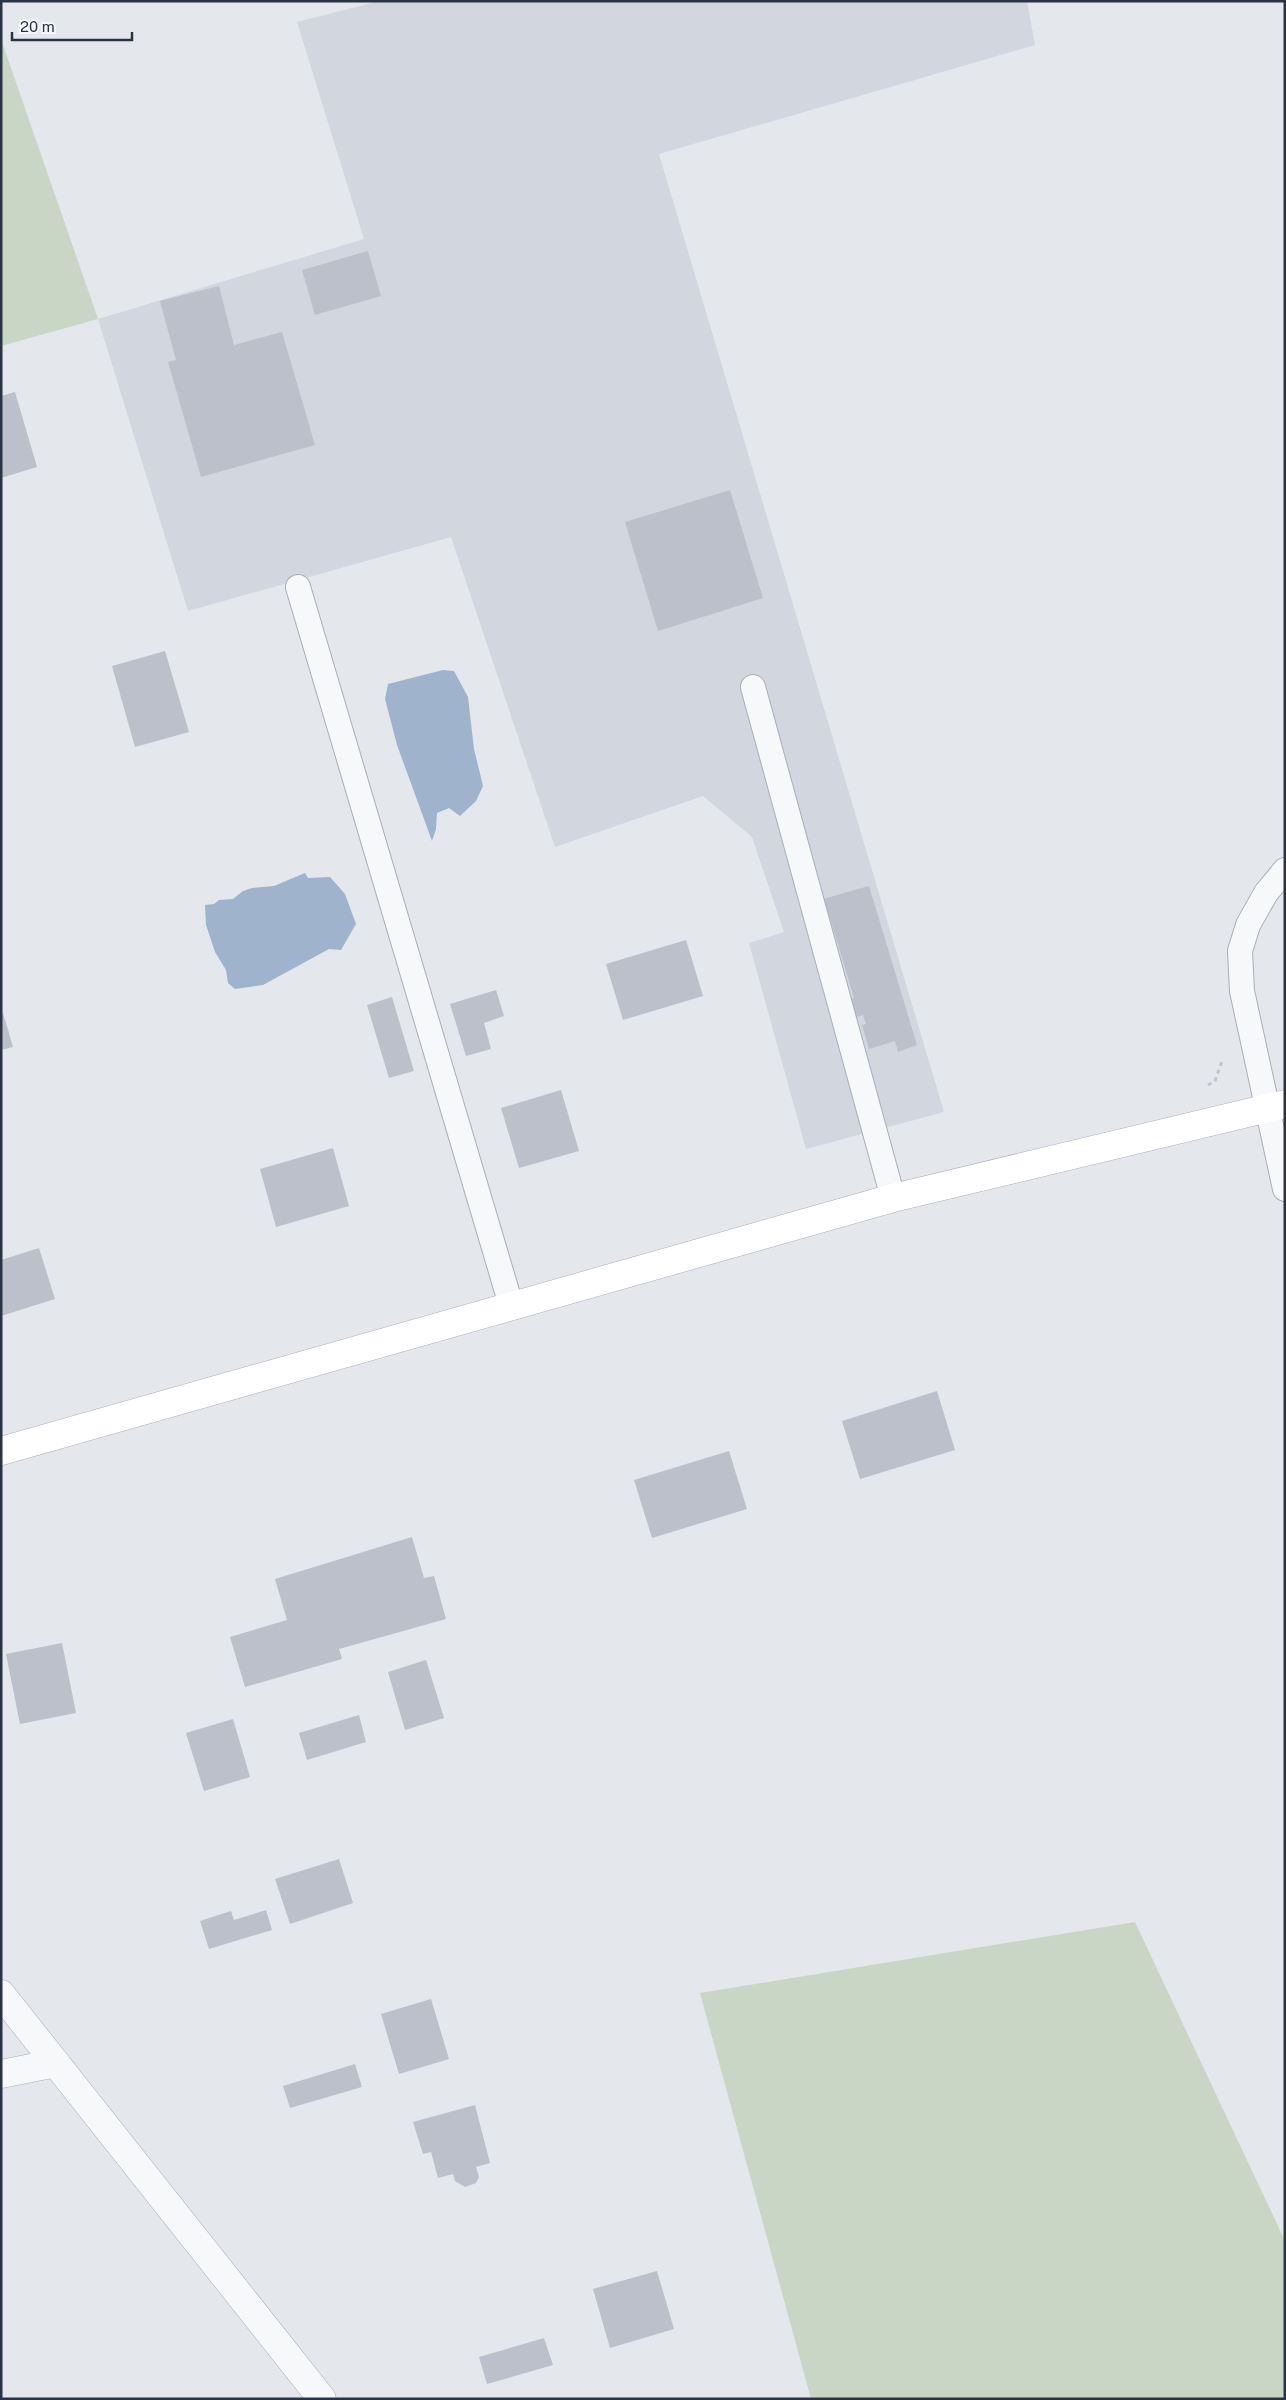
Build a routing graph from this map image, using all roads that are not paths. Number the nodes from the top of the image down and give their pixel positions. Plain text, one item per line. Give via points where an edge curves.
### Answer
1 (298, 587) dead end
2 (753, 686) dead end
3 (1285, 870) edge
4 (1276, 1106) edge
5 (1285, 1190) edge
6 (893, 1198) junction
7 (511, 1305) junction
8 (1, 1451) edge
9 (1, 1994) edge
10 (56, 2063) junction
11 (1, 2074) edge
12 (322, 2399) edge

1 - 7 lane
2 - 6 lane
3 - 4 lane via 1266,893 1248,924 1240,951 1242,991 1254,1046
4 - 5 lane
4 - 6 street
6 - 7 street
7 - 8 street
9 - 10 street
10 - 11 street
10 - 12 street

